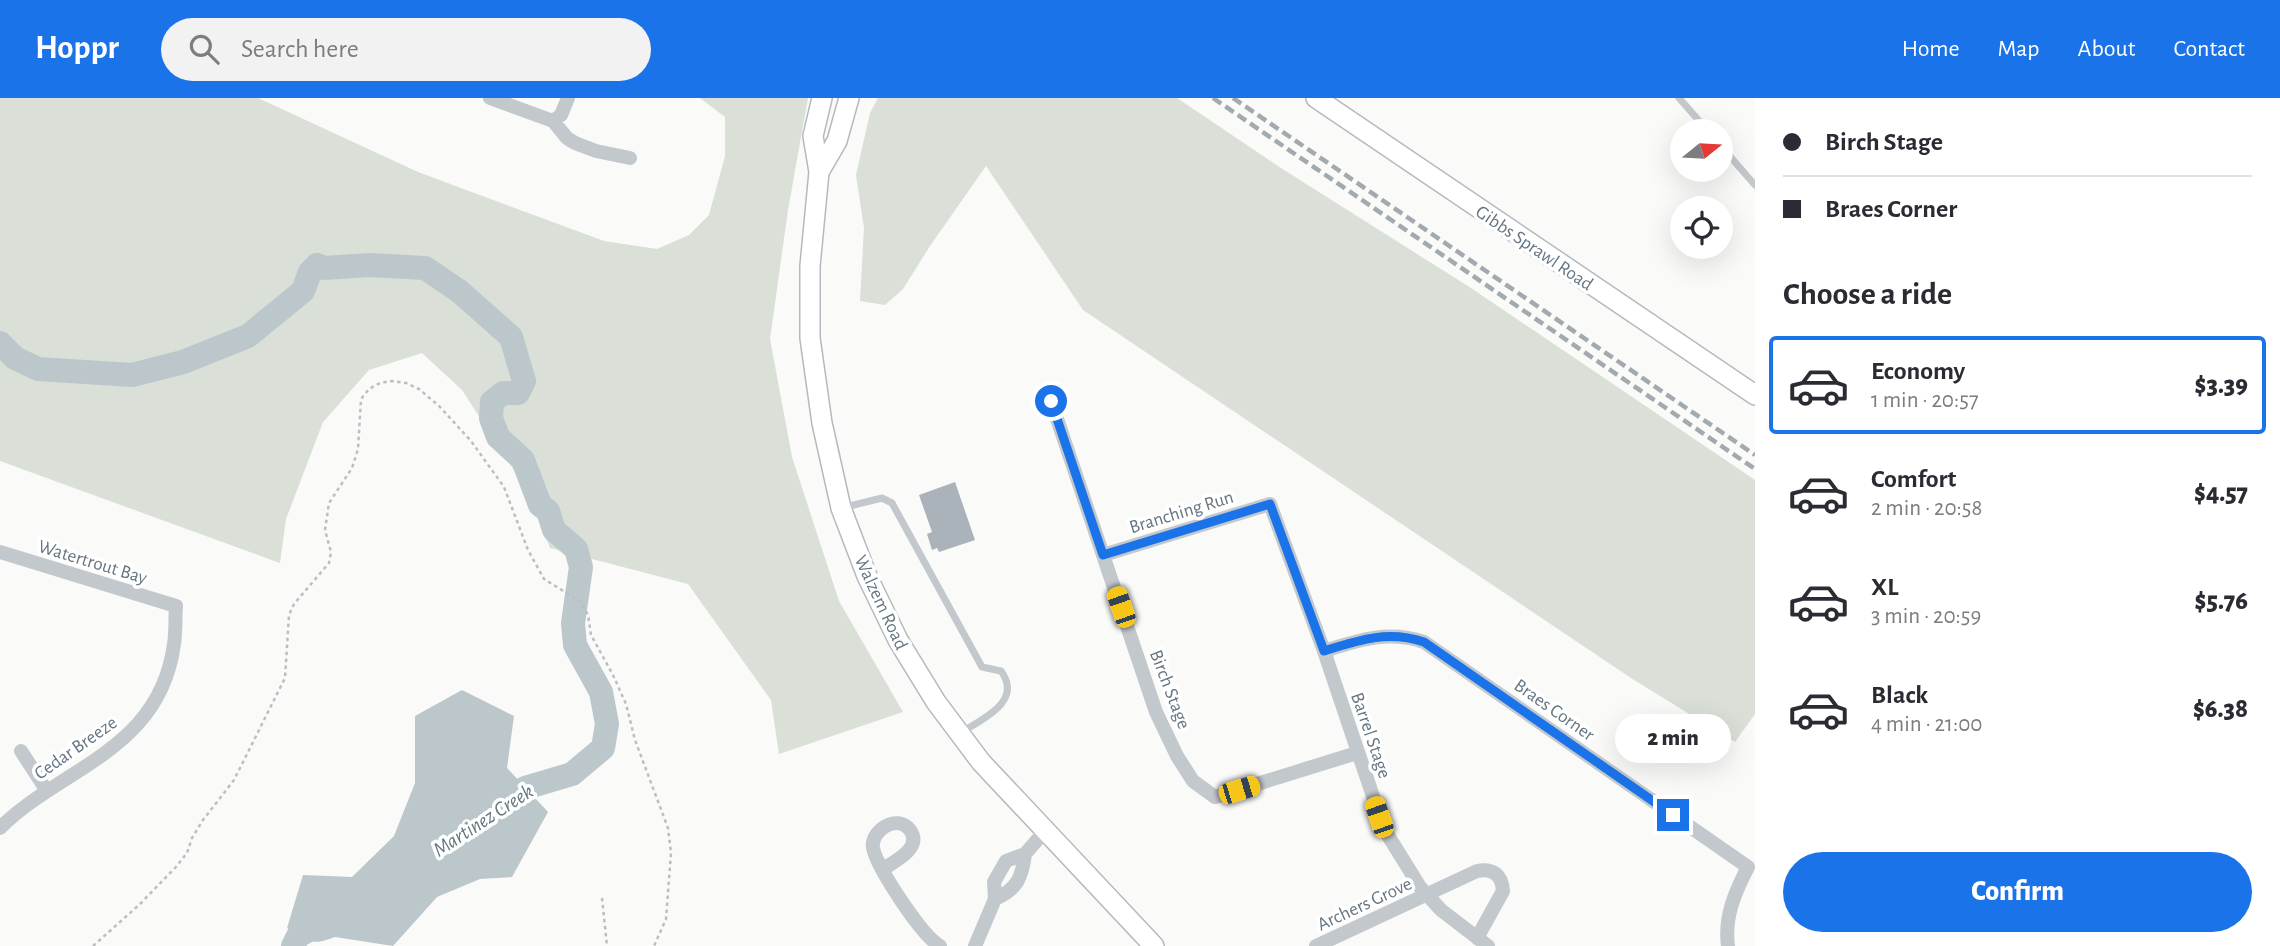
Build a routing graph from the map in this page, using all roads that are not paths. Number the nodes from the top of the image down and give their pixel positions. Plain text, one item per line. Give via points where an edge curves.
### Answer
1 (490, 98) edge
2 (568, 98) edge
3 (822, 98) edge
4 (849, 98) edge
5 (1317, 98) edge
6 (1679, 98) edge
7 (1697, 119) edge
8 (553, 121) junction
9 (631, 158) dead end
10 (1733, 160) edge
11 (819, 172) junction
12 (1755, 185) edge
13 (1755, 395) edge
14 (1051, 401) dead end
15 (1270, 504) joint
16 (841, 508) junction
17 (0, 552) edge
18 (1103, 555) junction
19 (176, 606) joint
20 (1324, 651) junction
21 (960, 734) junction
22 (20, 751) dead end
23 (1357, 753) junction
24 (47, 791) junction
25 (0, 828) edge
26 (1045, 831) junction
27 (883, 869) dead end
28 (1427, 895) junction
29 (1482, 942) edge
30 (940, 946) edge
31 (975, 946) edge
32 (1154, 946) edge
33 (1316, 946) edge
34 (1728, 946) edge

1 - 8 street
2 - 8 street
3 - 11 main road, Walzem Road via 813,136
4 - 11 main road, Walzem Road via 838,141
5 - 13 main road, Gibbs Sprawl Road
6 - 7 lane
8 - 9 street via 575,143
10 - 12 lane
11 - 16 main road, Walzem Road via 810,266 810,338
14 - 18 street, Birch Stage
15 - 18 street, Branching Run
15 - 20 street, Barrel Stage
16 - 21 main road, Walzem Road via 898,640
16 - 21 lane via 882,498 892,503 982,667 1001,671 1008,681 1003,704
17 - 19 street, Watertrout Bay
18 - 23 street, Birch Stage via 1156,712 1193,781 1215,797
19 - 24 street, Cedar Breeze via 167,674 152,706 118,745
20 - 23 street, Barrel Stage
20 - 34 street, Braes Corner via 1381,635 1424,642 1748,867 1732,903
21 - 26 main road, Walzem Road
22 - 24 street
23 - 28 street, Barrel Stage via 1384,829
24 - 25 street, Cedar Breeze
26 - 31 street via 1025,853 1022,873 1010,892 995,899
26 - 32 main road, Walzem Road
27 - 30 street via 917,925
28 - 29 street, Barrel Stage
28 - 29 street, Archers Grove via 1477,870 1493,871 1503,883 1503,891
28 - 33 street, Archers Grove

